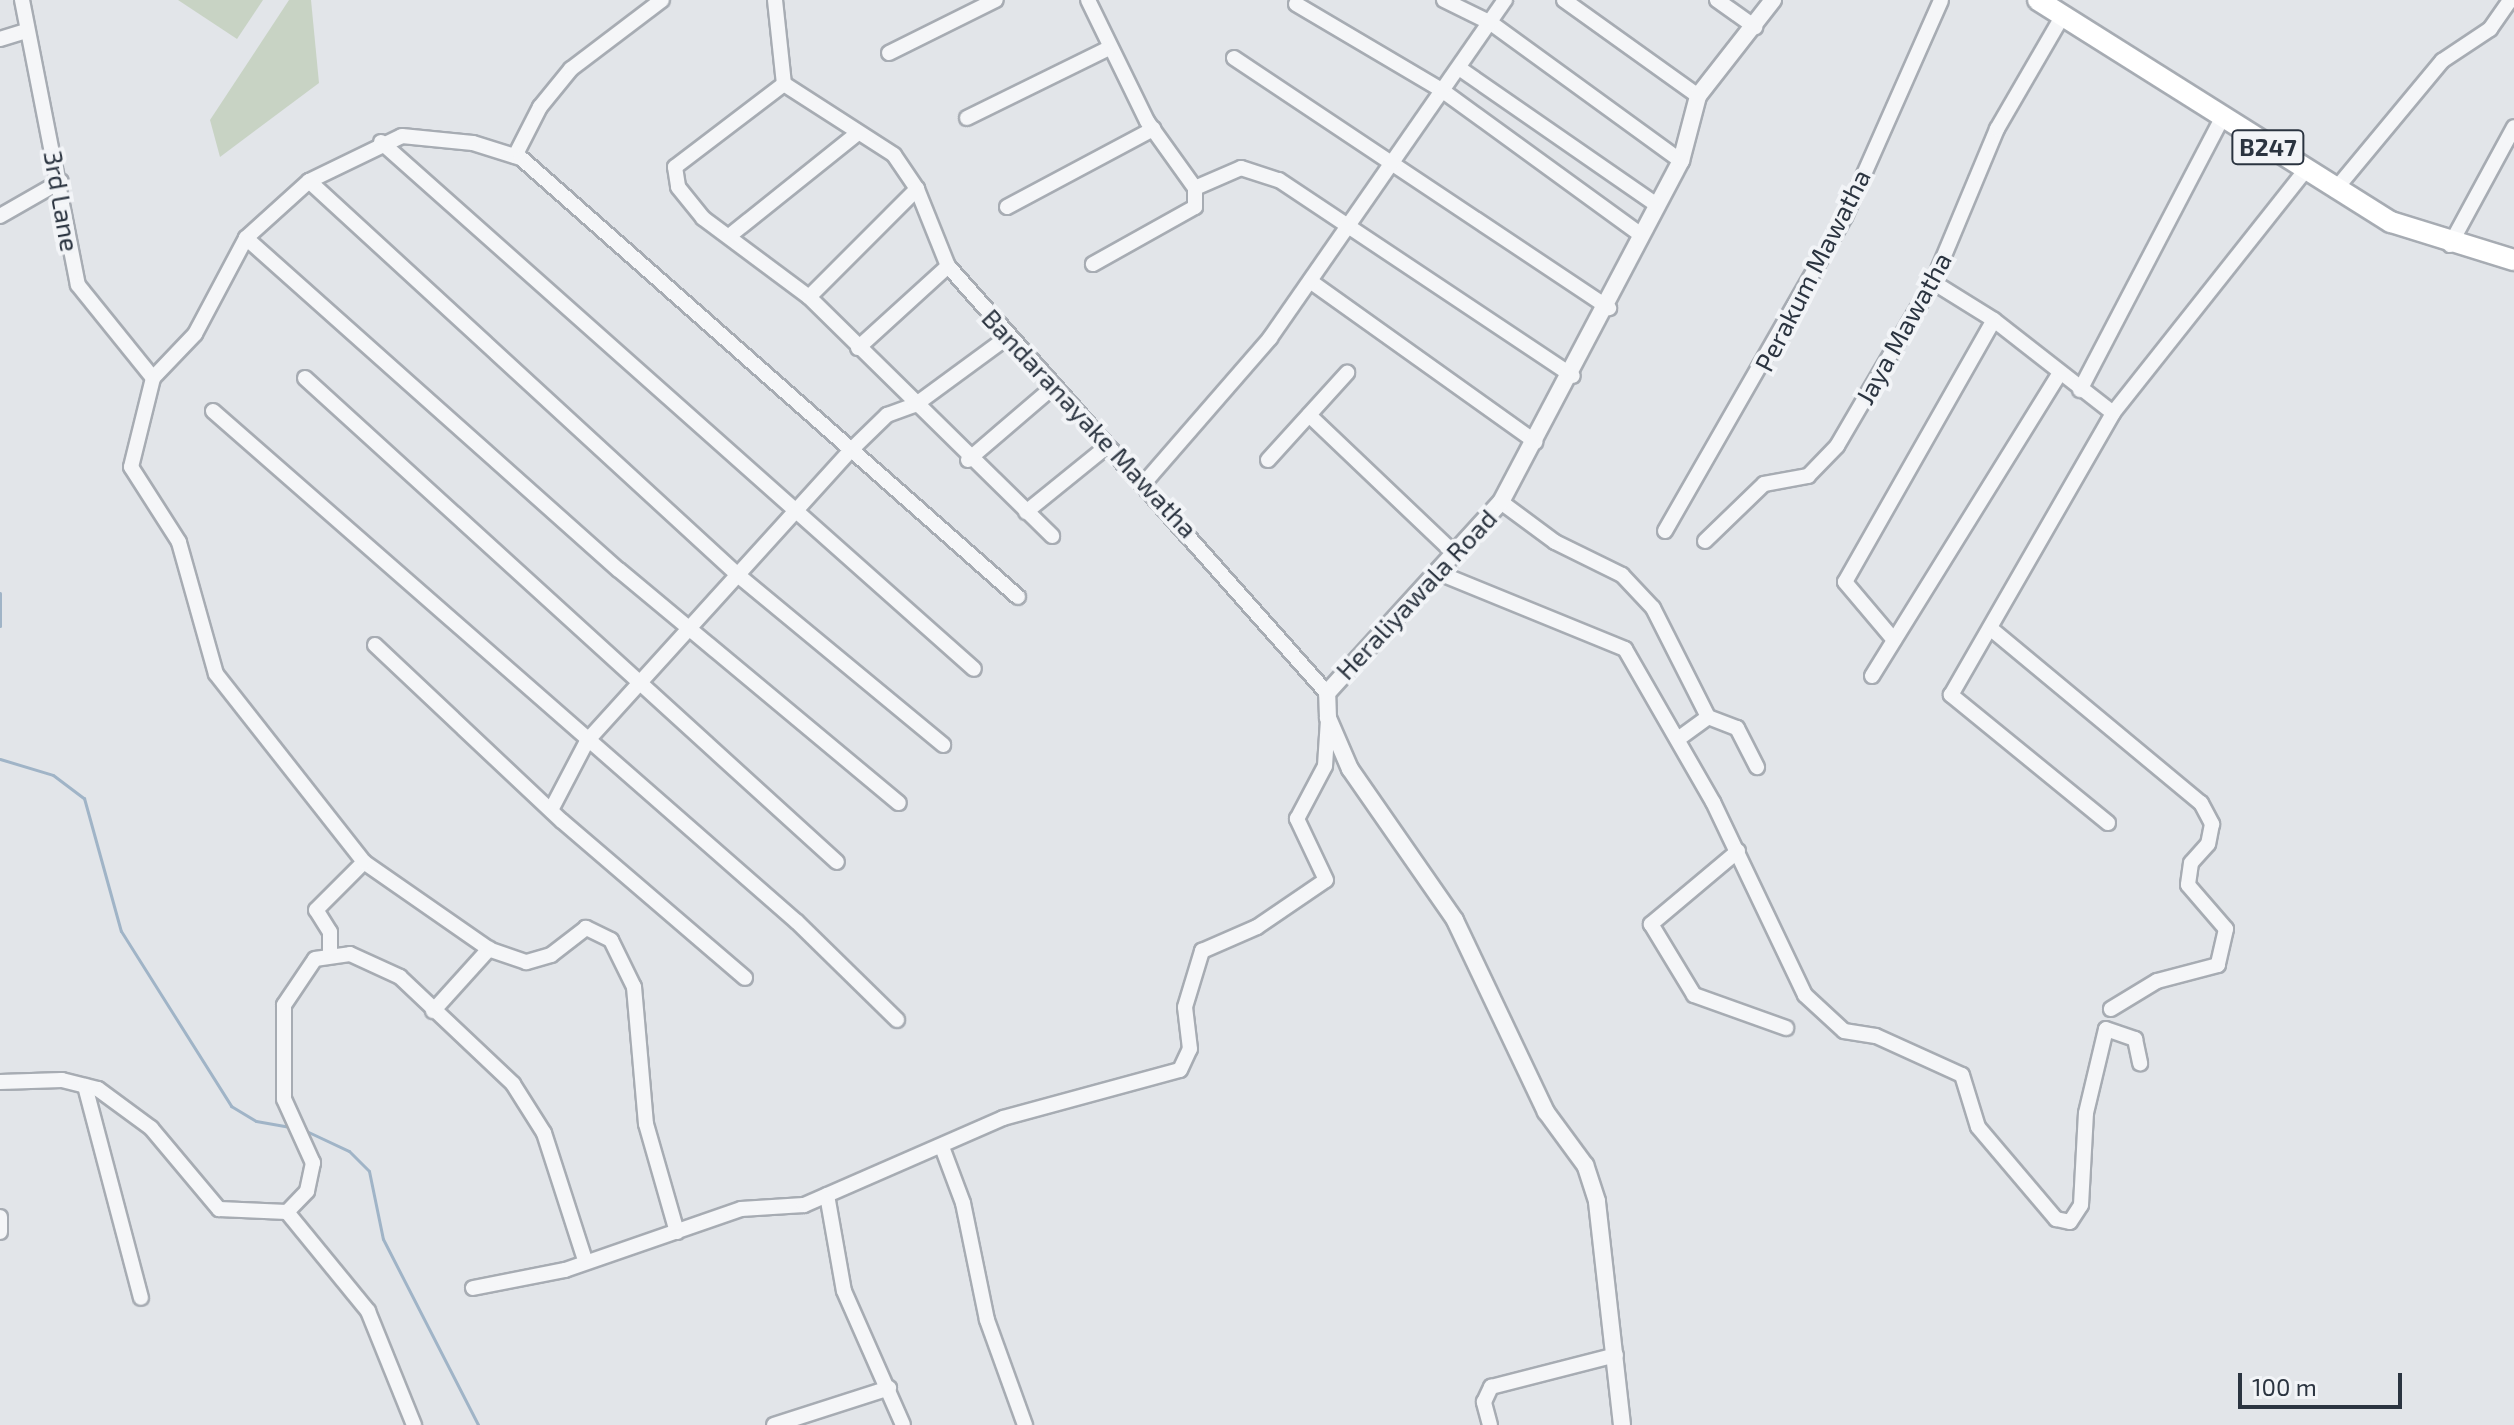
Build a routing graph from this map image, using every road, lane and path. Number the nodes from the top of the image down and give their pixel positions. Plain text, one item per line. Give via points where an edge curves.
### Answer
1 (22, 0) edge
2 (662, 0) edge
3 (775, 0) edge
4 (996, 0) edge
5 (1088, 0) edge
6 (1444, 0) edge
7 (1505, 0) edge
8 (1564, 0) edge
9 (1717, 0) edge
10 (1773, 0) edge
11 (1941, 0) edge
12 (2038, 0) edge
13 (2510, 0) edge
14 (1296, 4) dead end
15 (2063, 15) junction
16 (1491, 23) junction
17 (1755, 27) junction
18 (27, 31) junction
19 (0, 39) edge
20 (1107, 49) junction
21 (889, 53) dead end
22 (1234, 58) dead end
23 (1459, 68) junction
24 (784, 84) junction
25 (1443, 91) junction
26 (1698, 96) junction
27 (2223, 117) junction
28 (967, 118) dead end
29 (2514, 127) edge
30 (1153, 129) junction
31 (858, 133) junction
32 (381, 142) junction
33 (515, 156) junction
34 (1394, 161) junction
35 (1681, 161) junction
36 (2305, 171) junction
37 (61, 181) junction
38 (309, 181) junction
39 (1195, 188) junction
40 (917, 189) junction
41 (2335, 190) junction
42 (1657, 205) junction
43 (1007, 207) dead end
44 (0, 216) edge
45 (1349, 224) junction
46 (733, 233) junction
47 (1641, 235) junction
48 (246, 238) junction
49 (2450, 245) junction
50 (2514, 260) edge
51 (1093, 264) dead end
52 (948, 266) junction
53 (1310, 281) junction
54 (1933, 282) junction
55 (809, 297) junction
56 (1609, 308) junction
57 (1994, 320) junction
58 (1009, 336) junction
59 (858, 348) junction
60 (1347, 373) dead end
61 (2059, 374) junction
62 (1573, 376) junction
63 (153, 378) junction
64 (305, 378) dead end
65 (1052, 388) junction
66 (2080, 390) junction
67 (915, 405) junction
68 (213, 411) dead end
69 (2113, 413) junction
70 (1309, 415) junction
71 (1536, 442) junction
72 (1105, 448) junction
73 (850, 451) junction
74 (968, 460) junction
75 (1268, 460) dead end
76 (1145, 482) junction
77 (1501, 502) junction
78 (1026, 512) junction
79 (795, 514) junction
80 (1665, 531) dead end
81 (1052, 536) dead end
82 (1705, 541) dead end
83 (1457, 556) junction
84 (1439, 573) junction
85 (739, 576) junction
86 (1018, 597) dead end
87 (1990, 628) junction
88 (689, 630) junction
89 (1894, 640) junction
90 (375, 645) dead end
91 (974, 669) dead end
92 (1872, 676) dead end
93 (642, 682) junction
94 (1327, 693) junction
95 (1708, 717) junction
96 (1328, 718) junction
97 (1678, 739) junction
98 (587, 741) junction
99 (943, 745) dead end
100 (1757, 767) dead end
101 (899, 803) dead end
102 (551, 810) junction
103 (2108, 823) dead end
104 (1738, 851) junction
105 (364, 862) junction
106 (837, 862) dead end
107 (489, 949) junction
108 (330, 952) junction
109 (745, 978) dead end
110 (2111, 1009) dead end
111 (433, 1011) junction
112 (897, 1020) dead end
113 (1786, 1028) dead end
114 (2140, 1063) dead end
115 (0, 1082) edge
116 (85, 1086) junction
117 (942, 1147) junction
118 (827, 1195) junction
119 (287, 1212) junction
120 (0, 1217) edge
121 (0, 1232) edge
122 (677, 1232) junction
123 (585, 1260) junction
124 (473, 1288) dead end
125 (141, 1298) dead end
126 (1616, 1355) junction
127 (889, 1388) junction
128 (414, 1425) edge
129 (774, 1425) edge
130 (903, 1425) edge
131 (1025, 1425) edge
132 (1490, 1425) edge
133 (1622, 1425) edge

1 - 18 street, 3rd Lane
2 - 33 street via 571,69 540,107
3 - 24 street
4 - 21 street
5 - 20 street
6 - 16 street
7 - 16 street
8 - 26 street
9 - 17 street
10 - 17 street, Heraliyawala Road
11 - 80 street, Perakum Mawatha via 1845,217
12 - 15 main road, B247
13 - 41 street via 2490,29 2442,61
14 - 25 street
15 - 27 main road, B247
15 - 54 street, Jaya Mawatha via 1997,129
16 - 23 street
16 - 35 street
17 - 26 street, Heraliyawala Road
18 - 19 street
18 - 37 street, 3rd Lane
20 - 28 street
20 - 30 street
22 - 34 street
23 - 25 street
23 - 42 street
24 - 31 street, Bandaranayake Mawatha
24 - 46 street via 675,167 693,207
25 - 34 street
25 - 47 street
26 - 35 street, Heraliyawala Road
27 - 36 main road, B247
27 - 66 street
29 - 49 street
30 - 39 street
30 - 43 street
31 - 40 street, Bandaranayake Mawatha via 894,155
31 - 46 street
32 - 33 street via 421,135
32 - 38 street
32 - 79 street
33 - 73 street
34 - 45 street
34 - 56 street
35 - 42 street, Heraliyawala Road
36 - 41 main road, B247
36 - 69 street
37 - 44 street
37 - 63 street, 3rd Lane via 78,285
38 - 48 street
38 - 85 street
39 - 45 street via 1241,168 1279,180
39 - 51 street via 1195,207
40 - 52 street, Bandaranayake Mawatha
40 - 55 street
41 - 49 main road, B247
42 - 47 street, Heraliyawala Road
45 - 53 street
45 - 62 street
46 - 55 street
47 - 56 street, Heraliyawala Road
48 - 63 street via 195,334
48 - 88 street
49 - 50 main road, B247
52 - 58 street, Bandaranayake Mawatha
52 - 59 street
53 - 71 street
53 - 76 street via 1208,416
54 - 57 street
54 - 82 street, Jaya Mawatha via 1837,446 1808,476 1764,484
55 - 59 street
56 - 62 street, Heraliyawala Road
57 - 61 street
57 - 89 street via 1845,582
58 - 65 street, Bandaranayake Mawatha
58 - 67 street
59 - 67 street
60 - 70 street
61 - 66 street
61 - 89 street
62 - 71 street, Heraliyawala Road
63 - 105 street via 131,467 179,542 203,646 216,674
64 - 93 street
65 - 72 street, Bandaranayake Mawatha
65 - 74 street
66 - 69 street
67 - 73 street via 887,415
67 - 74 street
68 - 98 street
69 - 87 street
70 - 75 street
70 - 83 street
71 - 77 street, Heraliyawala Road
72 - 76 street, Bandaranayake Mawatha
72 - 78 street
73 - 79 street
73 - 86 street
74 - 78 street
76 - 94 street, Bandaranayake Mawatha
77 - 83 street, Heraliyawala Road
77 - 95 street via 1633,586 1653,608
78 - 81 street
79 - 85 street
79 - 91 street
83 - 84 street, Heraliyawala Road
84 - 94 street, Heraliyawala Road
84 - 97 street via 1625,649
85 - 88 street
85 - 99 street
87 - 103 street via 1951,695
87 - 110 street via 2201,803 2212,824 2208,844 2191,863 2188,885 2226,929 2218,965 2157,981
88 - 93 street
88 - 101 street
89 - 92 street
90 - 102 street
93 - 98 street
93 - 106 street
94 - 96 street, Heraliyawala Road
95 - 97 street
95 - 100 street via 1737,728
96 - 117 street via 1325,766 1297,819 1326,880 1257,927 1202,951 1185,1007 1190,1049 1180,1070 1003,1118
96 - 126 street, Heraliyawala Road via 1358,782 1455,920 1546,1112 1585,1165
97 - 104 street
98 - 102 street
98 - 112 street via 797,922
102 - 109 street
104 - 113 street via 1651,924 1694,995
104 - 114 street via 1805,995 1844,1031 1876,1036 1962,1075 1978,1127 2056,1219 2070,1222 2081,1205 2086,1113 2106,1029 2135,1039
105 - 107 street
105 - 108 street via 316,910 330,932
107 - 111 street
107 - 122 street via 526,962 551,955 586,928 611,940 634,987 646,1124
108 - 111 street via 400,977
108 - 119 street via 291,988 281,1025 284,1099 313,1163 307,1191
111 - 123 street via 513,1084 544,1133
115 - 116 street
116 - 119 street via 151,1128 219,1209
116 - 125 street
117 - 118 street
117 - 131 street via 963,1203 987,1320
118 - 122 street via 804,1205 741,1209
118 - 127 street via 844,1291
119 - 128 street via 368,1311
120 - 121 street
122 - 123 street
123 - 124 street
126 - 132 street via 1491,1387 1484,1402
126 - 133 street, Heraliyawala Road
127 - 129 street
127 - 130 street

